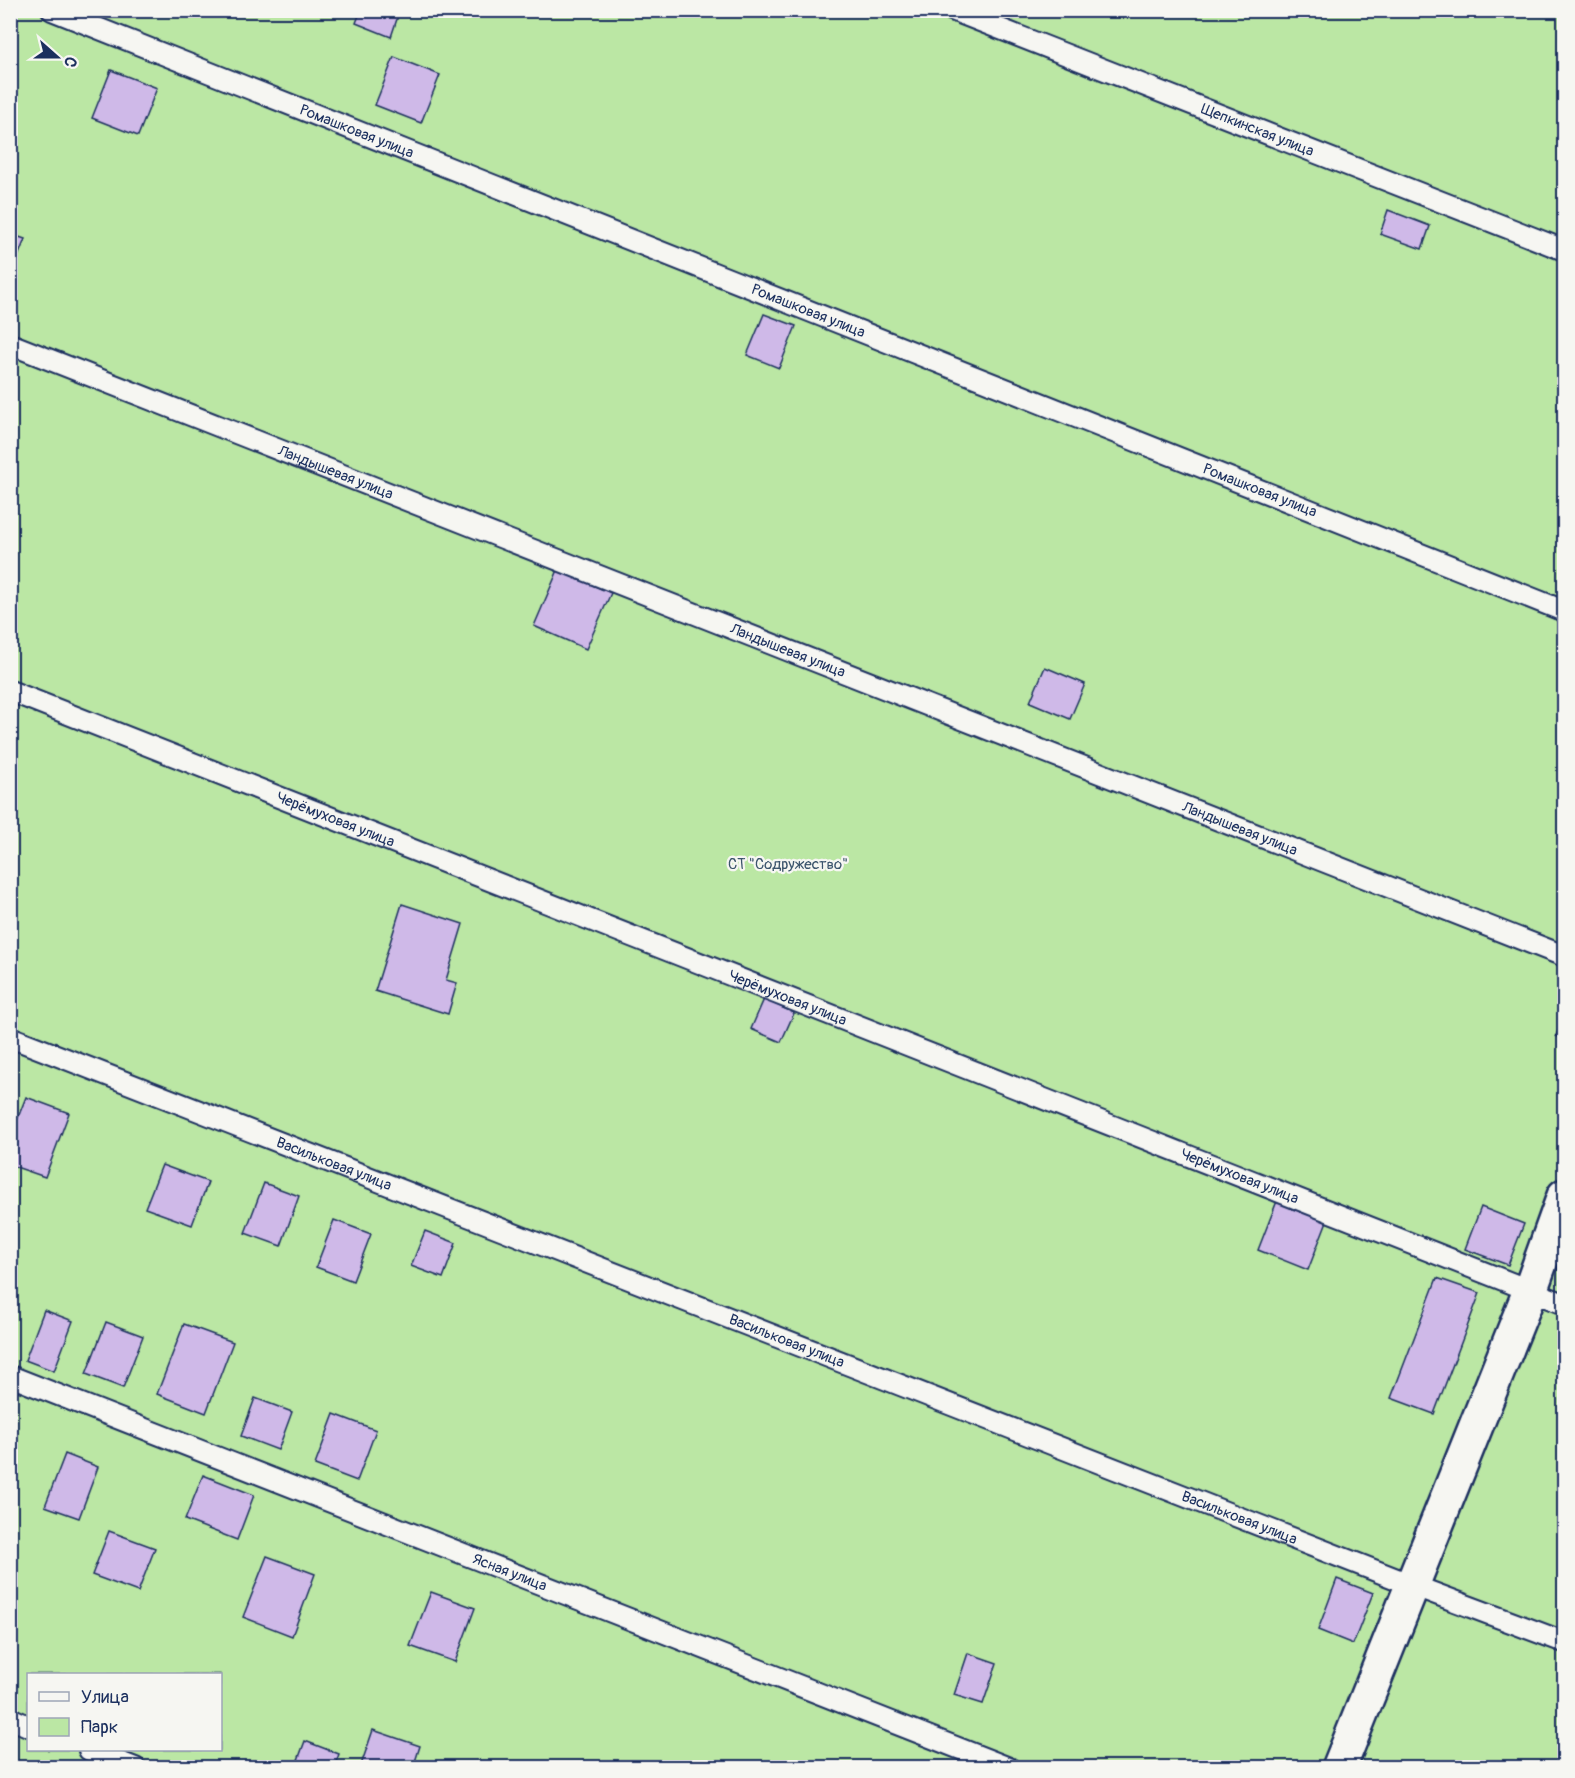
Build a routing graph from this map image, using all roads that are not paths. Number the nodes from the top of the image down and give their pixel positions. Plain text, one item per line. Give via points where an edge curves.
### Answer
1 (52, 10) edge
2 (952, 10) edge
3 (1564, 250) edge
4 (10, 344) edge
5 (1564, 611) edge
6 (10, 692) edge
7 (1564, 956) edge
8 (10, 1037) edge
9 (1564, 1196) edge
10 (1530, 1291) junction
11 (1564, 1304) edge
12 (10, 1376) edge
13 (1412, 1586) junction
14 (1564, 1642) edge
15 (10, 1719) edge
16 (27, 1726) edge
17 (94, 1751) edge
18 (135, 1767) edge
19 (1009, 1767) edge
20 (1339, 1767) edge

1 - 5 lane, Ромашковая улица
2 - 3 lane, Щепкинская улица
4 - 7 lane, Ландышевая улица
6 - 10 lane, Черёмуховая улица
8 - 13 lane, Васильковая улица
9 - 10 street
10 - 11 lane, Черёмуховая улица
10 - 13 street
12 - 19 lane, Ясная улица
13 - 14 lane, Васильковая улица
13 - 20 street
15 - 16 lane
17 - 18 lane

